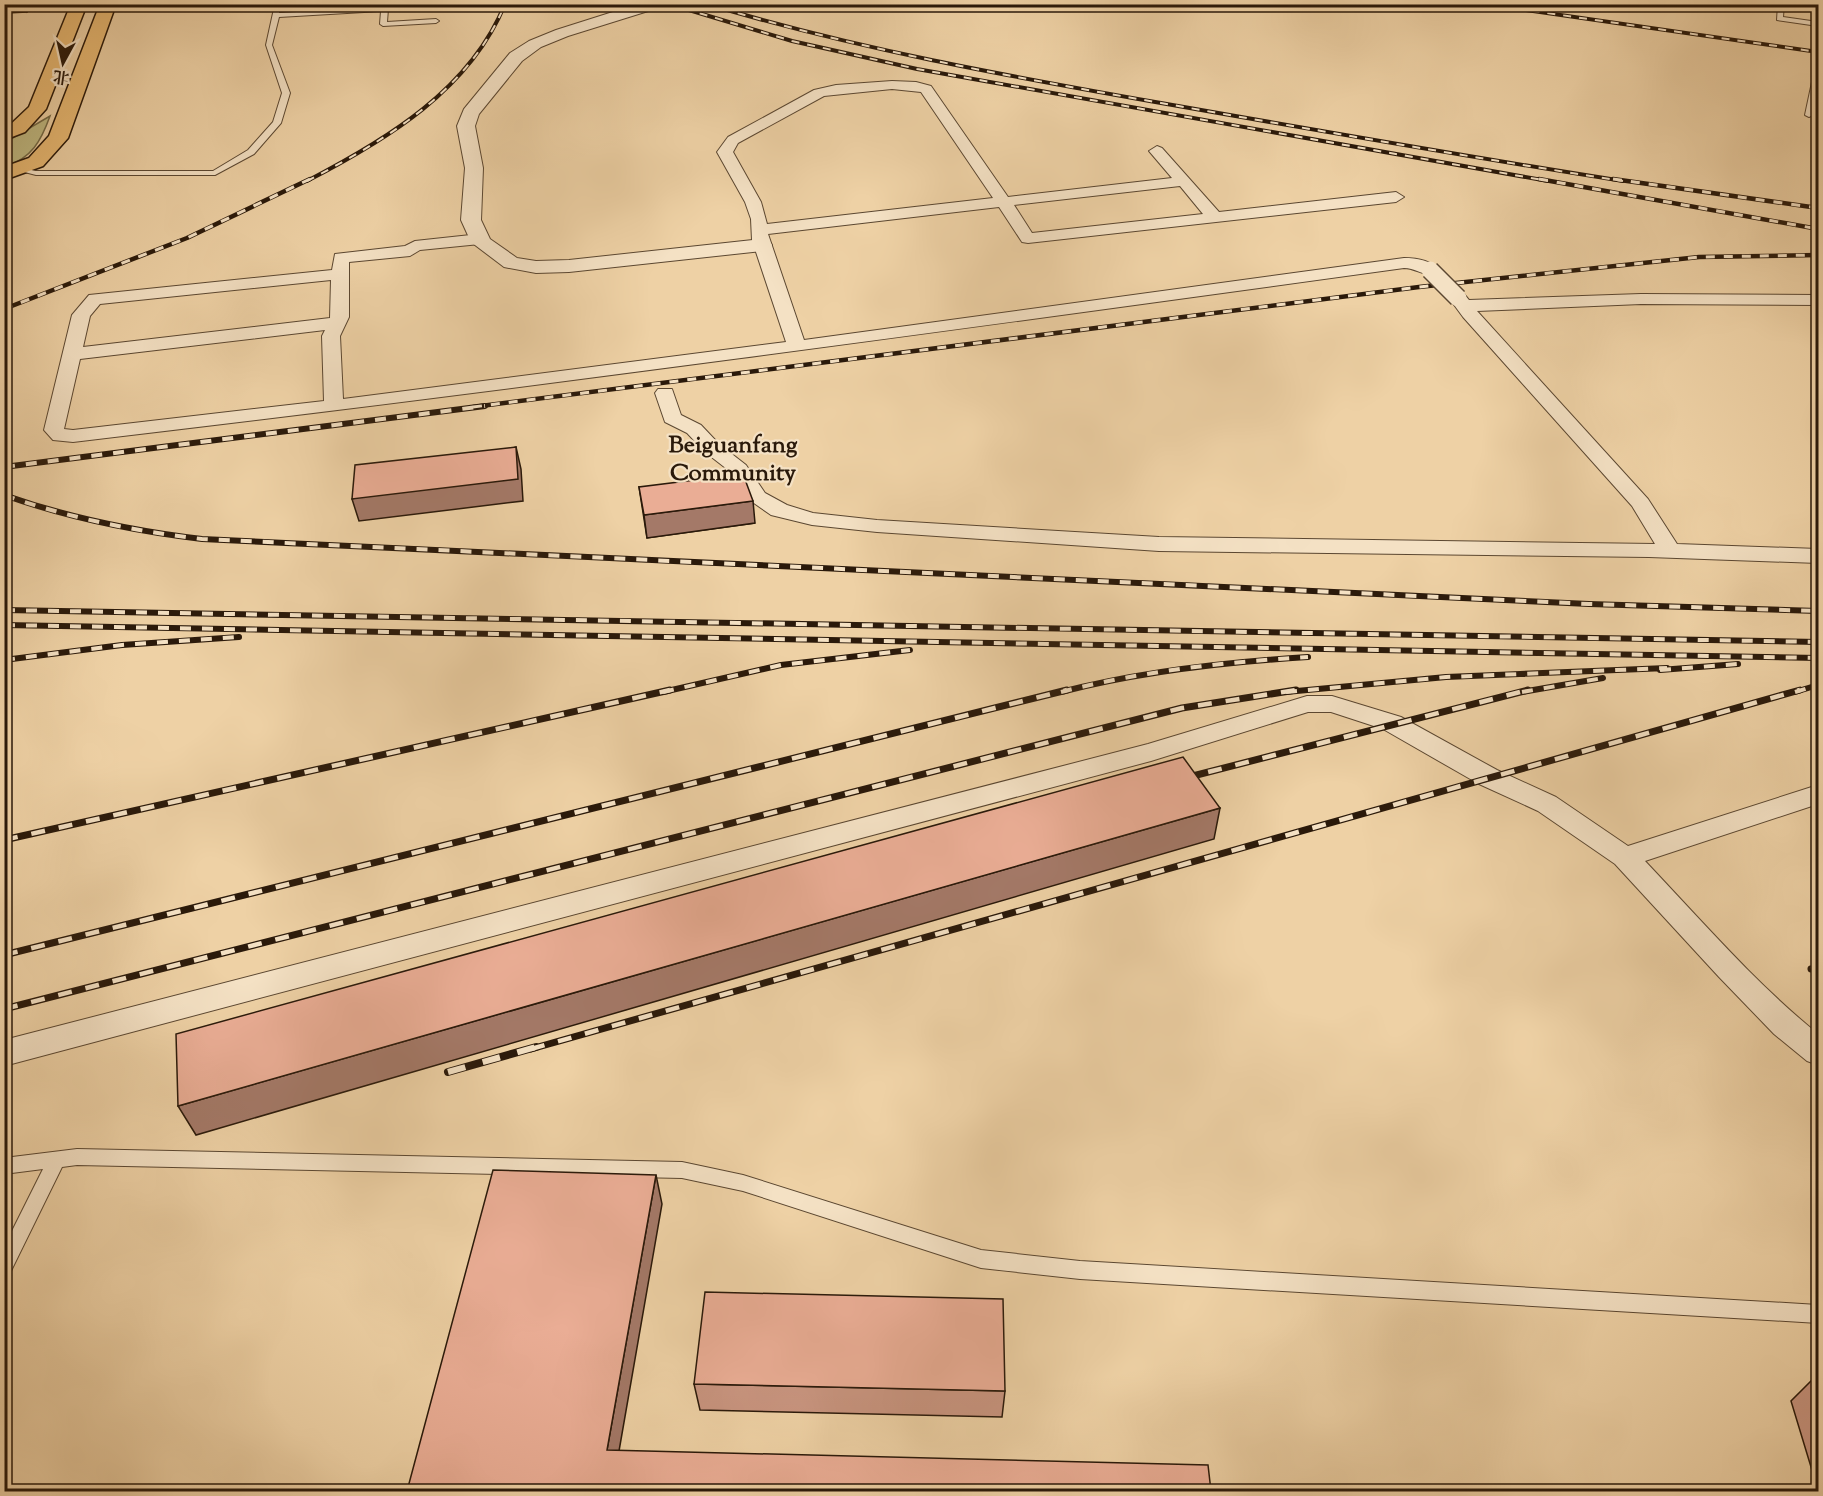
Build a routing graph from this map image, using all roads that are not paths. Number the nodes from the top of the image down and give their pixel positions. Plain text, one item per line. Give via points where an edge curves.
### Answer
1 (79, 4) edge
2 (108, 4) edge
3 (278, 4) edge
4 (656, 4) edge
5 (1781, 4) edge
6 (275, 15) junction
7 (436, 21) dead end
8 (1818, 24) edge
9 (1818, 70) edge
10 (1809, 115) dead end
11 (4, 134) edge
12 (1157, 151) dead end
13 (11, 172) edge
14 (1184, 182) junction
15 (1396, 197) dead end
16 (1003, 202) junction
17 (1216, 218) junction
18 (760, 238) junction
19 (480, 239) junction
20 (340, 274) junction
21 (1818, 300) edge
22 (1461, 302) junction
23 (336, 323) junction
24 (797, 347) junction
25 (72, 354) junction
26 (665, 393) dead end
27 (334, 406) junction
28 (1670, 551) junction
29 (1818, 555) edge
30 (1818, 794) edge
31 (1625, 857) junction
32 (1818, 1052) edge
33 (4, 1053) edge
34 (57, 1159) junction
35 (4, 1166) edge
36 (4, 1267) edge
37 (1818, 1314) edge

1 - 11 highway via 37,109 18,128
2 - 13 highway via 58,138 36,162
3 - 6 lane
4 - 19 street via 535,44 516,57 470,113 466,126 474,168 471,220
5 - 8 lane via 1779,19
6 - 7 lane via 385,9 383,24
6 - 13 lane via 269,45 286,93 277,123 250,152 215,173
9 - 10 lane
12 - 14 street
14 - 16 street
14 - 17 street
15 - 17 street
16 - 17 street via 1028,238
16 - 18 street
16 - 18 street via 926,89 891,85 836,88 819,93 733,140 725,152 753,202
18 - 19 street via 569,266 536,267 511,263
18 - 24 street
19 - 20 street via 341,258
20 - 23 street via 340,318
20 - 25 street via 95,299 81,315
21 - 22 street via 1697,297
22 - 24 street, bridge via 1430,270 1404,263
22 - 28 street via 1641,503
23 - 25 street
23 - 27 street via 331,336
24 - 27 street
25 - 27 street via 54,430 60,436
26 - 28 street via 672,418 694,429 739,469 758,497 779,510 812,519 1159,544
28 - 29 street
30 - 31 street
31 - 32 street via 1729,969
31 - 33 street via 1547,804 1488,777 1392,723 1332,704 1307,704 1151,752
34 - 35 lane
34 - 36 lane
34 - 37 lane via 682,1170 743,1183 981,1259 1080,1270

